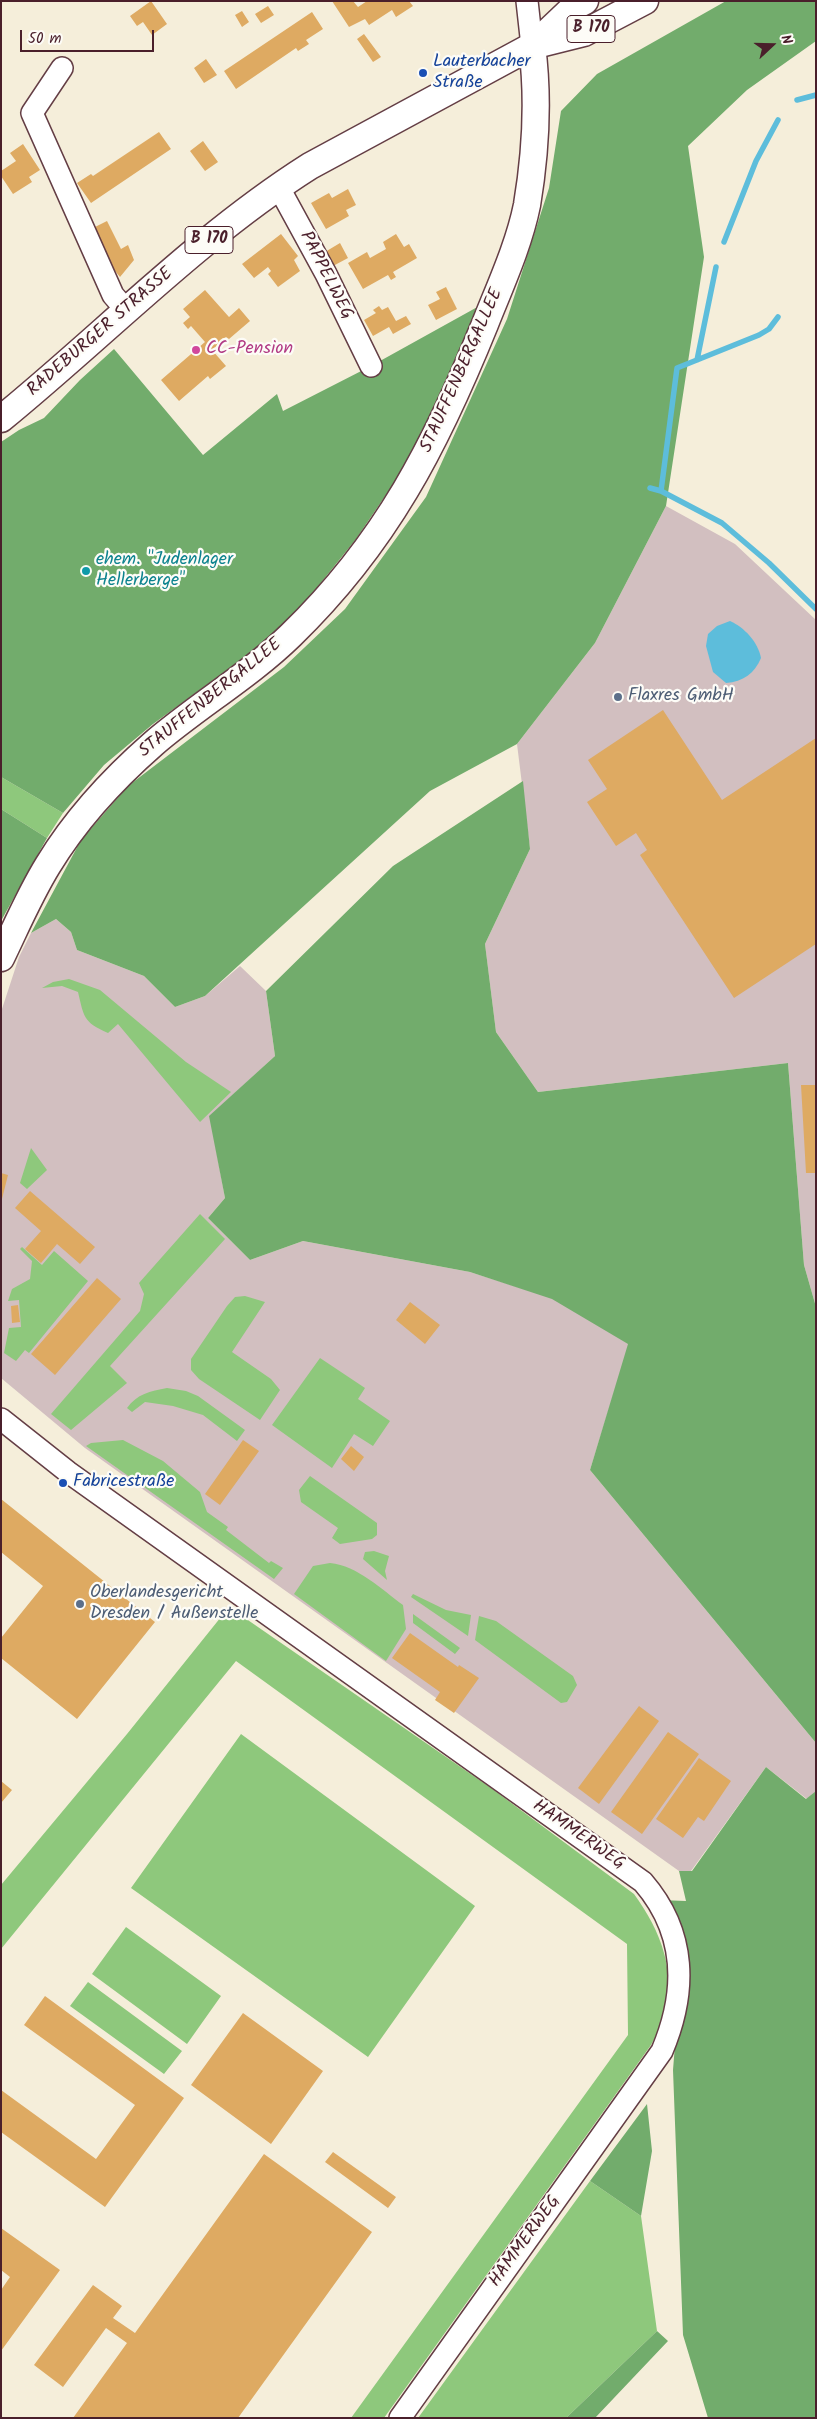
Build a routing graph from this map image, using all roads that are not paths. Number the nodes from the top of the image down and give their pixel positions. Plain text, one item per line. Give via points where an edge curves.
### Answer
1 (527, 1) edge
2 (585, 1) edge
3 (646, 1) edge
4 (532, 46) junction
5 (62, 68) dead end
6 (278, 186) junction
7 (126, 310) junction
8 (371, 366) dead end
9 (1, 419) edge
10 (1, 958) edge
11 (1, 1419) edge
12 (400, 2418) edge

1 - 4 street
2 - 4 main road, RADEBURGER STRASSE / B 170 via 575,6
3 - 4 main road, RADEBURGER STRASSE / B 170 via 584,33
4 - 6 main road, RADEBURGER STRASSE / B 170
4 - 10 main road, STAUFFENBERGALLEE via 537,96 536,138 526,208 506,273 464,376 421,467 379,534 292,635 257,666 155,742 88,810 48,864
5 - 7 street via 32,113 113,296
6 - 7 main road, RADEBURGER STRASSE / B 170
6 - 8 street, PAPPELWEG
7 - 9 main road, RADEBURGER STRASSE / B 170
11 - 12 street, HAMMERWEG via 83,1484 644,1882 659,1900 669,1923 677,1952 679,2002 662,2052

